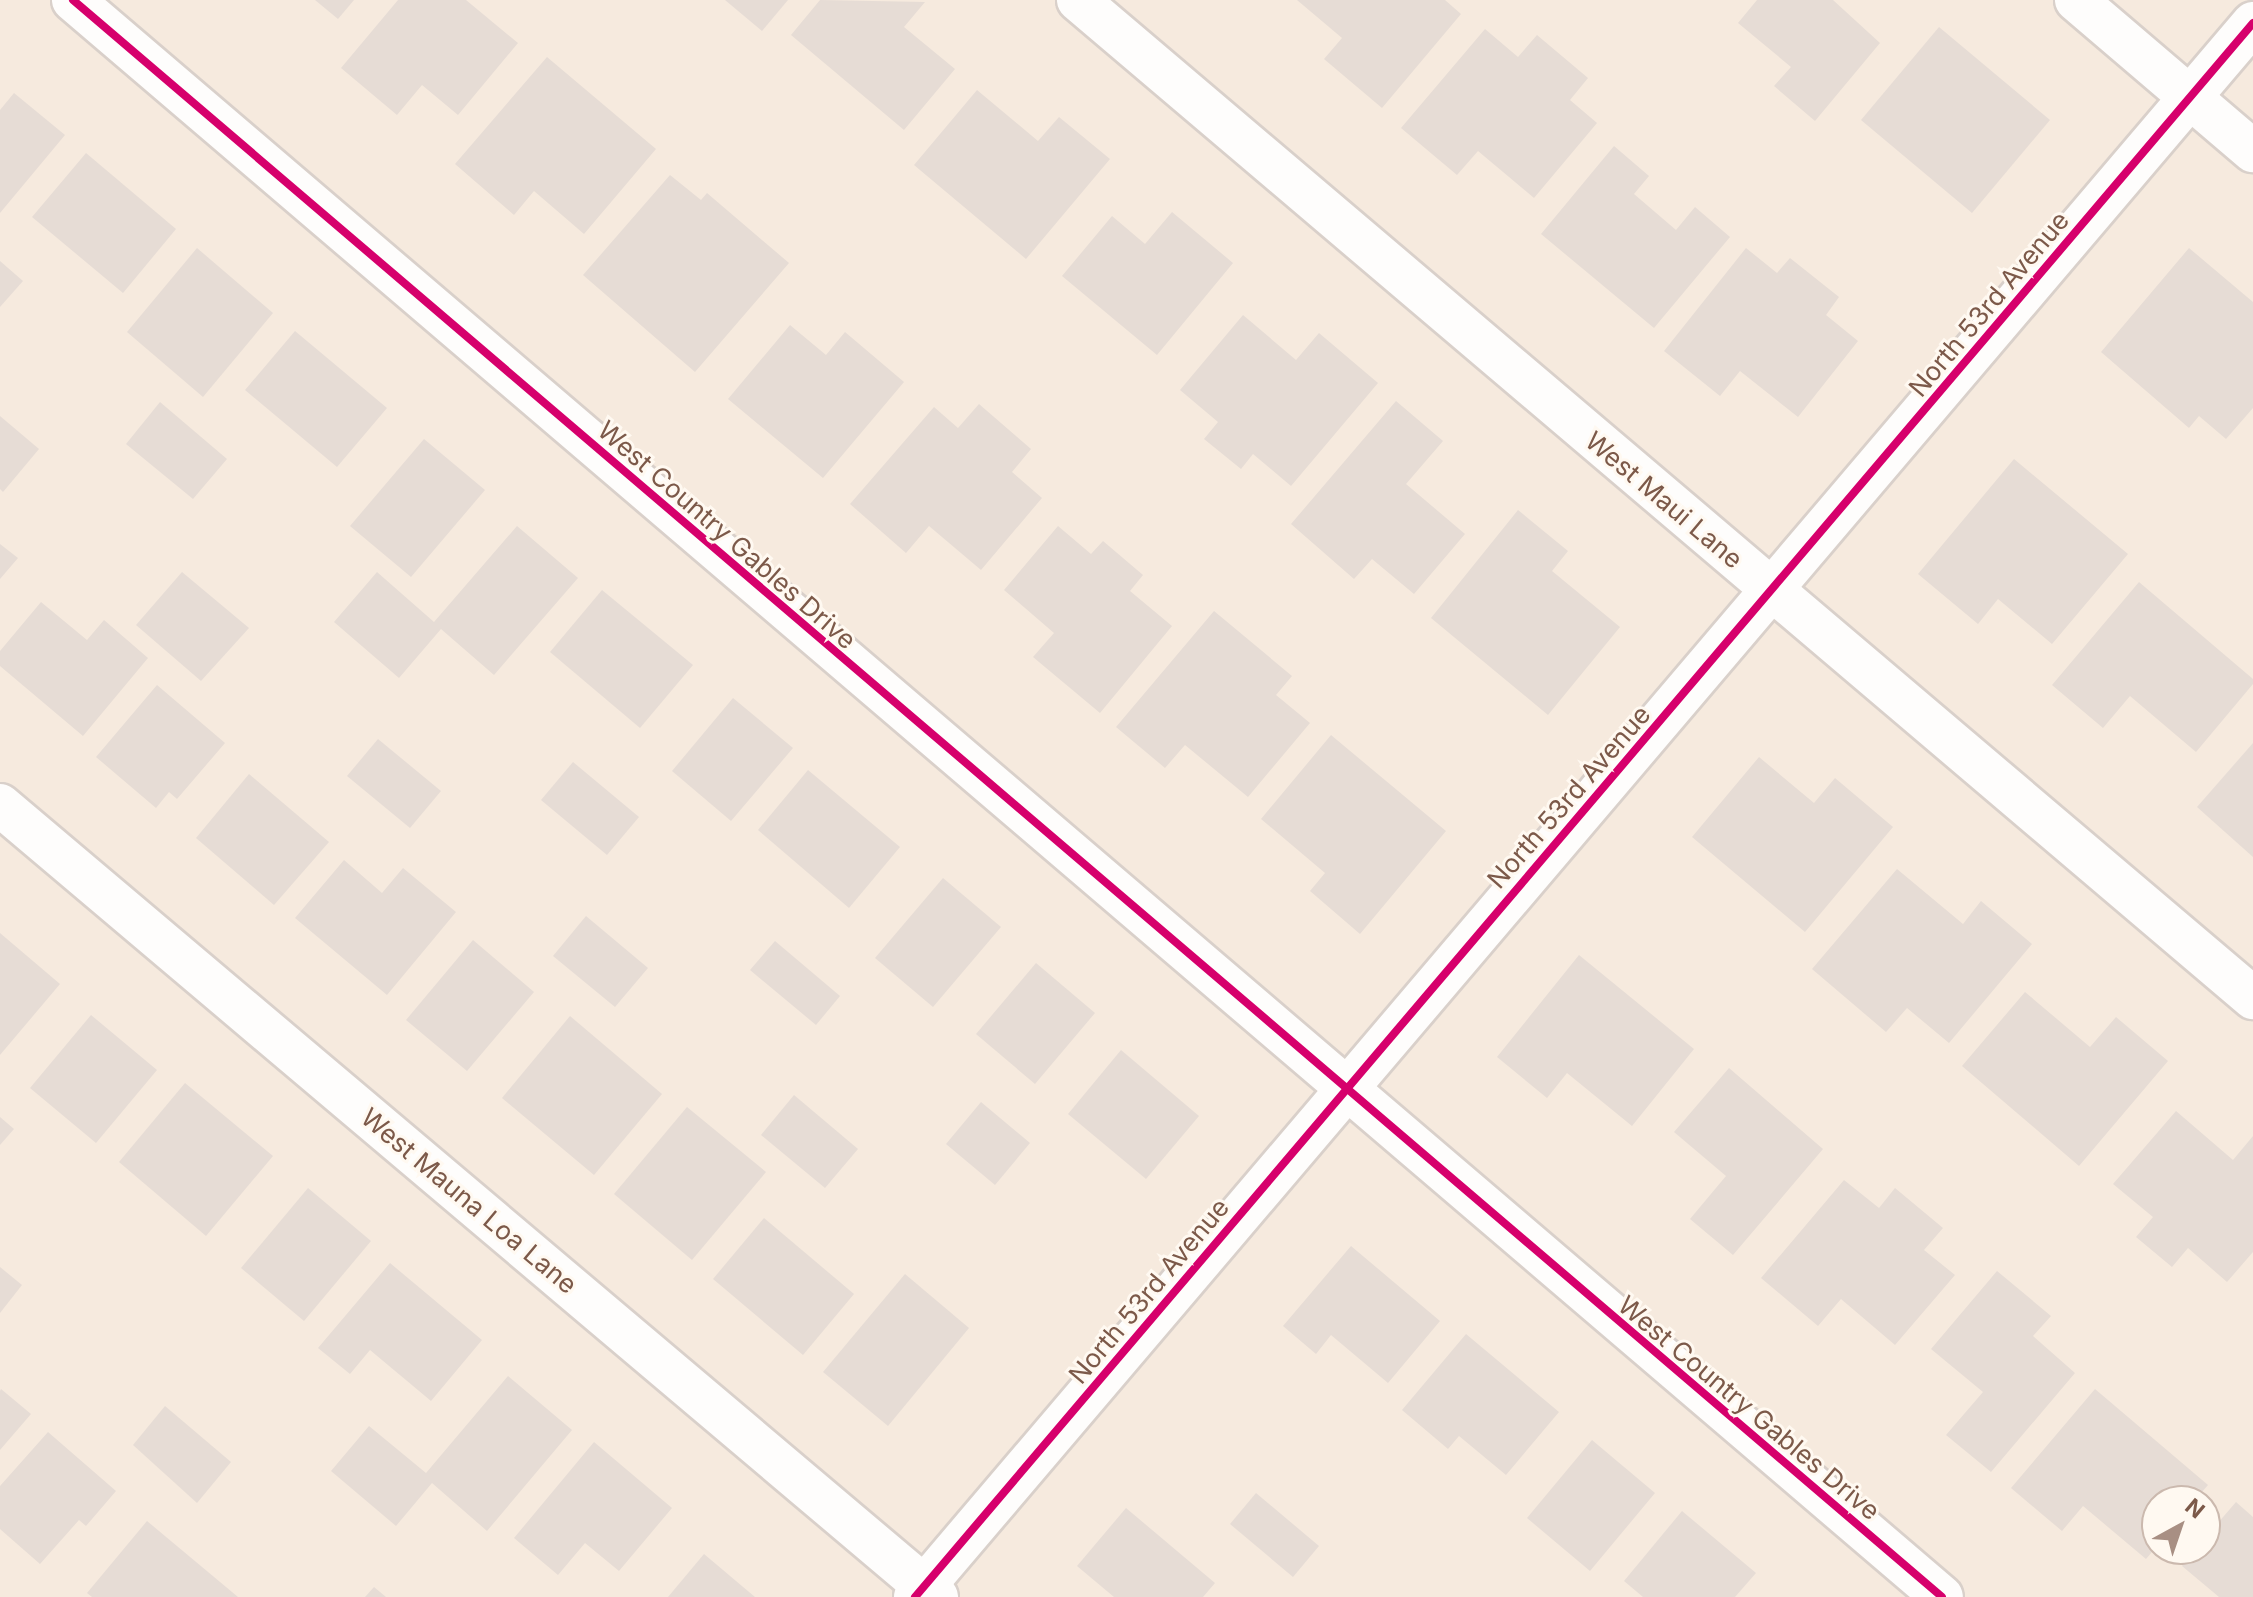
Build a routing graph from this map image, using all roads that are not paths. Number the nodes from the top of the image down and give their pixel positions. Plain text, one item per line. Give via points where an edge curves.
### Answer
1 (73, 0) edge
2 (1078, 0) edge
3 (2076, 0) edge
4 (2253, 23) edge
5 (2190, 97) junction
6 (2253, 151) edge
7 (1771, 591) junction
8 (0, 805) edge
9 (2253, 998) edge
10 (1344, 1090) junction
11 (926, 1593) edge
12 (1942, 1597) edge

1 - 10 street, West Country Gables Drive
2 - 7 street, West Maui Lane
3 - 5 street
4 - 5 street, North 53rd Avenue
5 - 6 street
5 - 7 street, North 53rd Avenue
7 - 9 street, West Maui Lane
7 - 10 street, North 53rd Avenue
8 - 11 street, West Mauna Loa Lane
10 - 11 street, North 53rd Avenue
10 - 12 street, West Country Gables Drive

